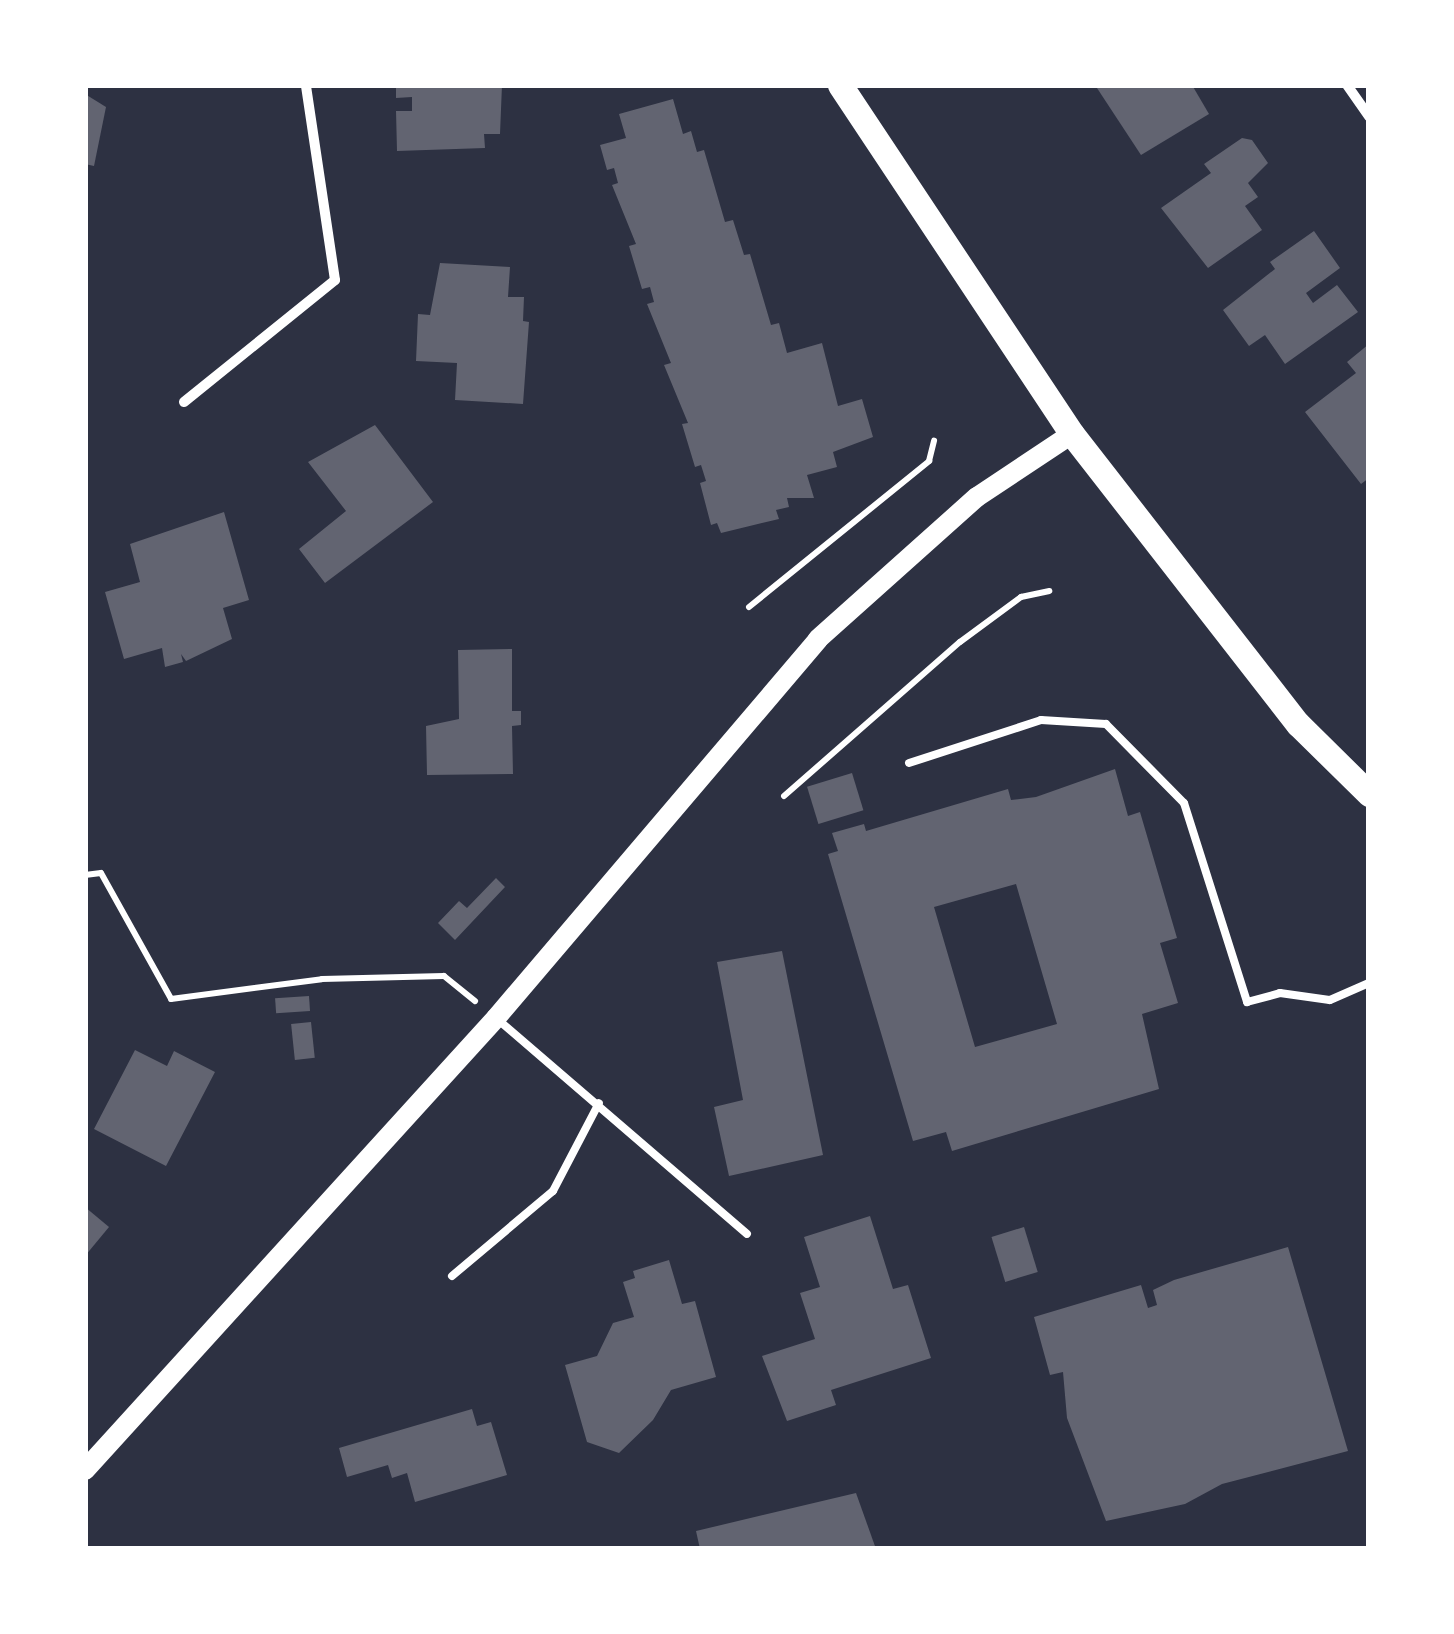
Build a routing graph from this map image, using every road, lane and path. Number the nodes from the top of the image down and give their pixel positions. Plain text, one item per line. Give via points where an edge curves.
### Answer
1 (306, 85) edge
2 (840, 85) edge
3 (1347, 85) edge
4 (1369, 116) edge
5 (184, 402) dead end
6 (1072, 434) junction
7 (934, 441) dead end
8 (1048, 590) dead end
9 (749, 606) dead end
10 (909, 763) dead end
11 (1369, 794) edge
12 (784, 796) dead end
13 (85, 875) edge
14 (1369, 983) edge
15 (496, 1018) junction
16 (598, 1103) junction
17 (747, 1234) dead end
18 (452, 1276) dead end
19 (85, 1470) edge

1 - 5 street via 336,280
2 - 6 main road
3 - 4 street
6 - 11 main road via 1298,724
6 - 15 main road via 976,497 818,639
7 - 9 path via 928,460
8 - 12 path via 1021,597 960,642
10 - 14 lane via 1040,720 1106,724 1184,803 1246,1002 1280,993 1330,1000
13 - 15 path via 101,873 171,999 322,980 444,976
15 - 16 lane
15 - 19 main road
16 - 17 lane
16 - 18 lane via 554,1191

